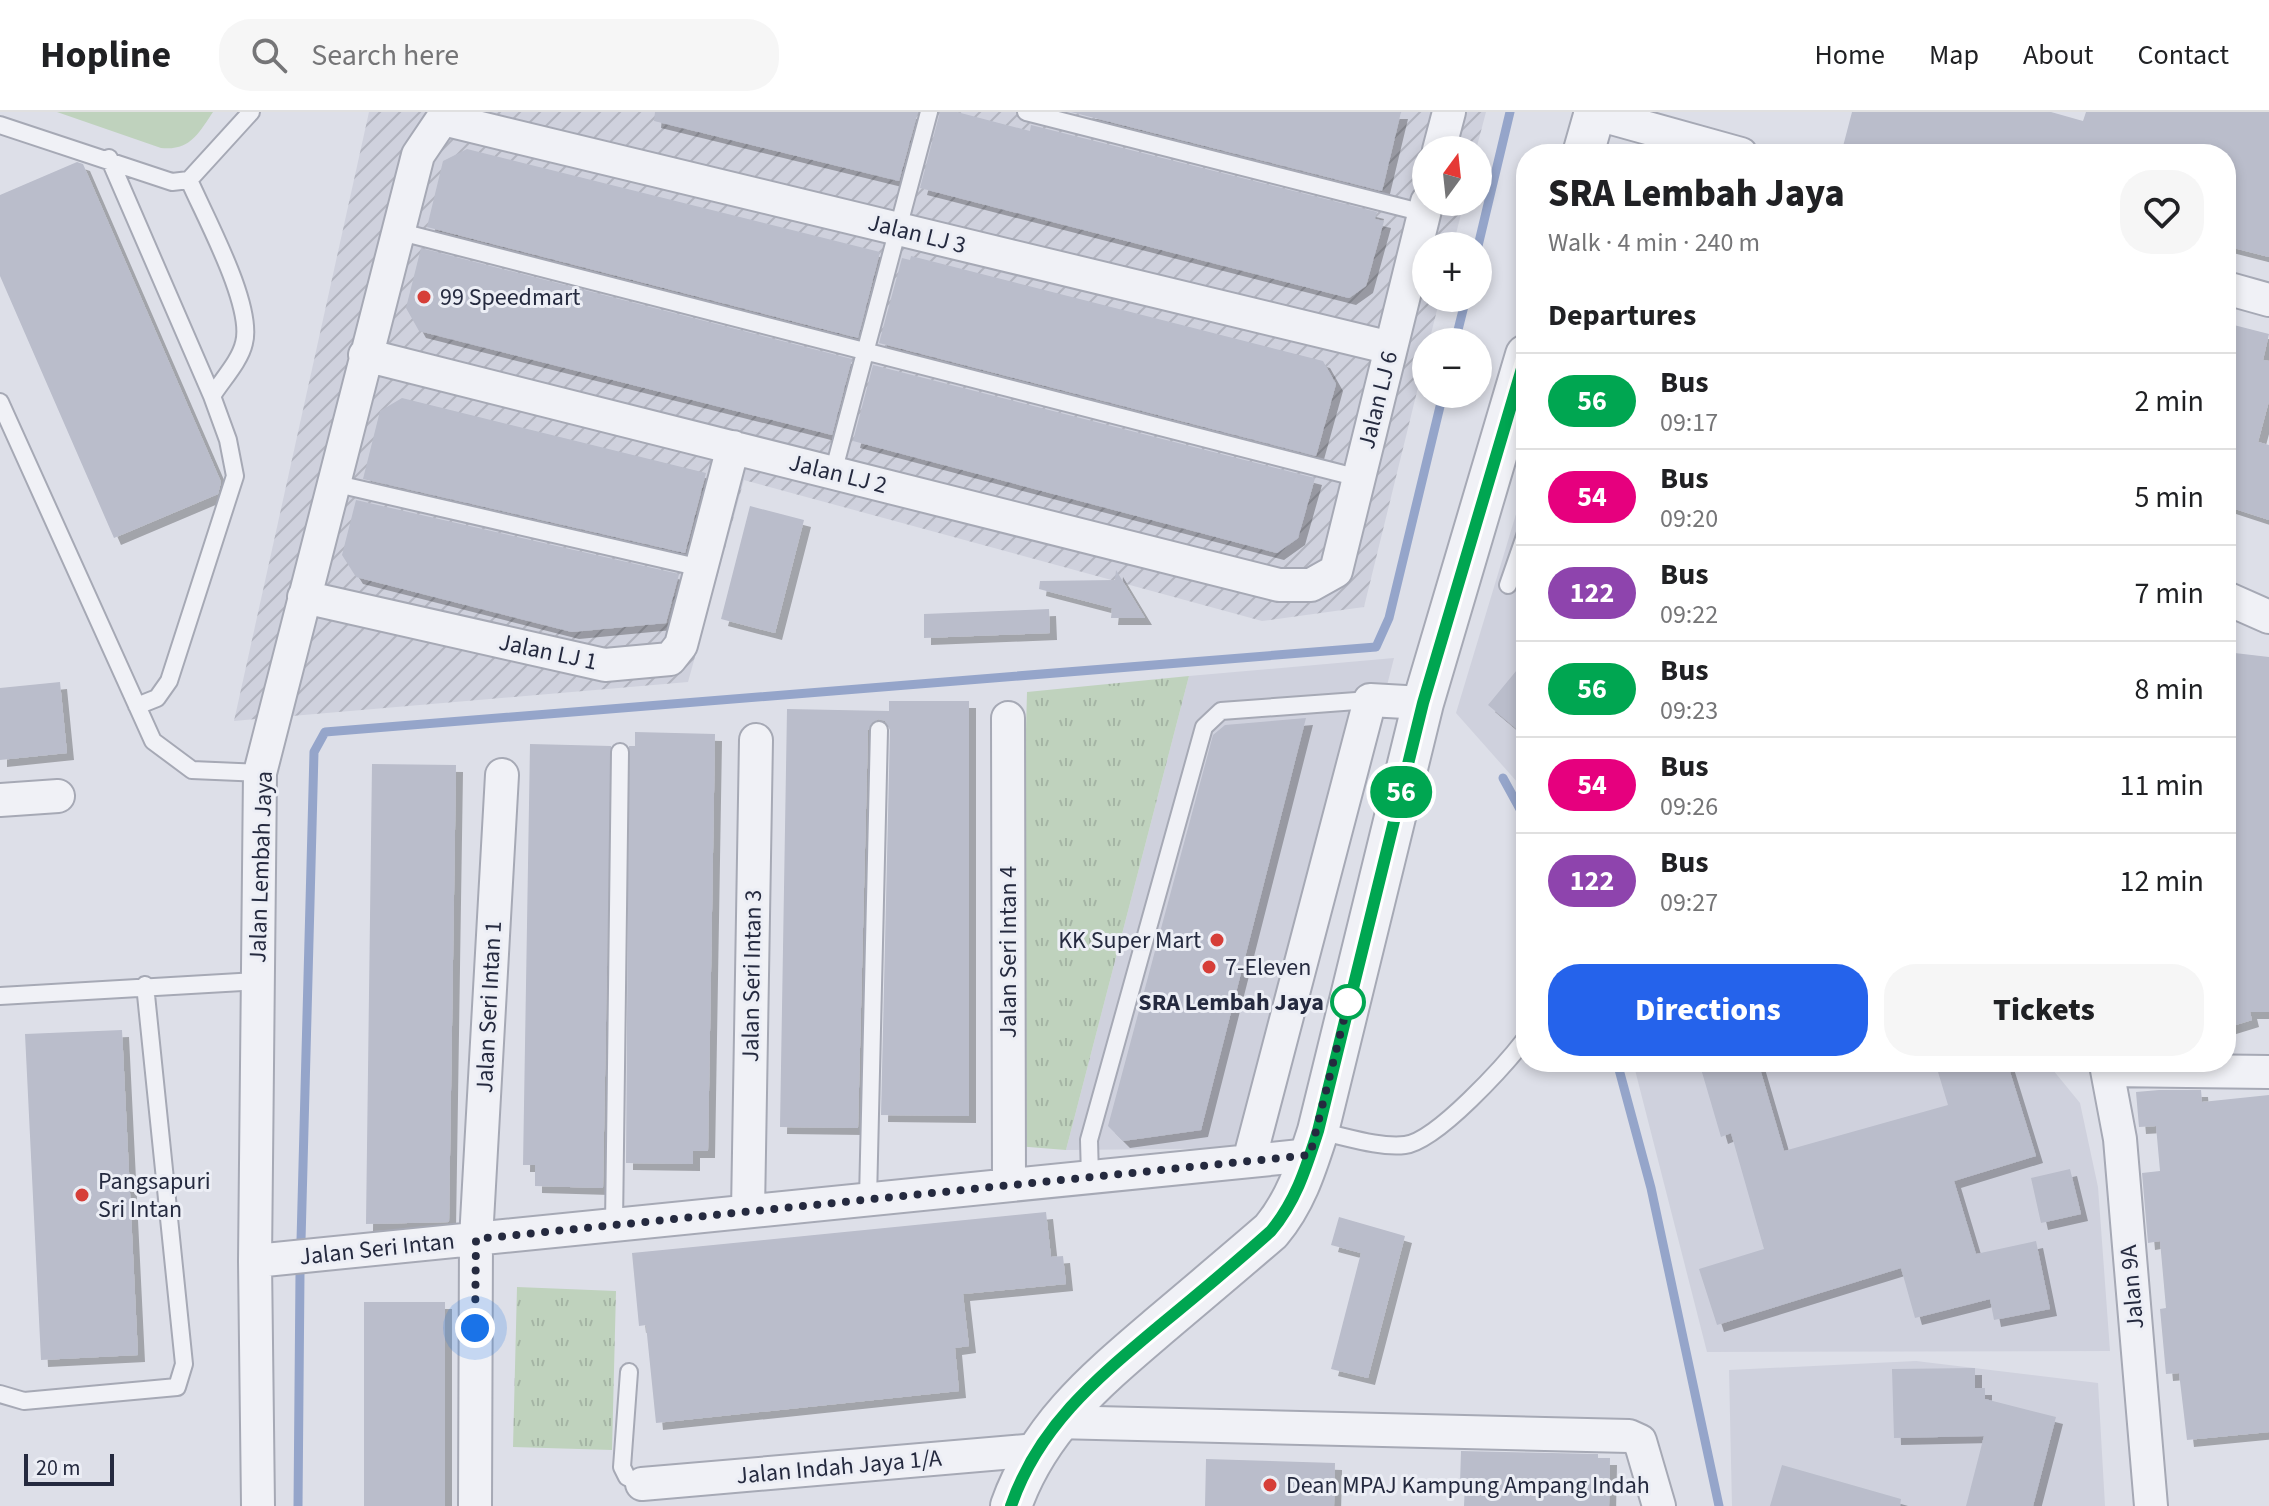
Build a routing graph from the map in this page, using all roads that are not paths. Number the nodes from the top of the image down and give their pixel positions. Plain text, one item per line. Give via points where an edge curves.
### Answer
1 (251, 112) edge
2 (929, 112) edge
3 (1026, 112) edge
4 (1449, 112) edge
5 (1593, 113) edge
6 (445, 116) edge
7 (0, 125) edge
8 (1443, 136) edge
9 (1585, 144) edge
10 (1705, 144) edge
11 (109, 158) junction
12 (189, 180) junction
13 (1412, 205) edge
14 (1423, 216) edge
15 (898, 229) junction
16 (397, 231) junction
17 (2236, 291) edge
18 (2269, 300) edge
19 (1391, 348) junction
20 (866, 352) junction
21 (365, 355) junction
22 (212, 396) junction
23 (0, 402) edge
24 (1516, 422) edge
25 (733, 447) junction
26 (833, 473) junction
27 (1359, 478) junction
28 (333, 483) junction
29 (1516, 562) edge
30 (701, 568) junction
31 (1311, 585) joint
32 (1508, 585) dead end
33 (304, 597) junction
34 (2236, 602) edge
35 (2269, 617) edge
36 (1370, 700) junction
37 (1423, 703) junction
38 (137, 706) junction
39 (1008, 718) dead end
40 (879, 730) dead end
41 (756, 740) dead end
42 (620, 752) dead end
43 (260, 773) junction
44 (502, 775) dead end
45 (58, 796) dead end
46 (0, 800) edge
47 (258, 981) junction
48 (145, 985) junction
49 (0, 996) edge
50 (1516, 1050) edge
51 (2236, 1071) edge
52 (2103, 1072) edge
53 (2269, 1072) edge
54 (1314, 1143) junction
55 (1249, 1161) junction
56 (1090, 1177) junction
57 (1009, 1185) junction
58 (868, 1199) junction
59 (748, 1211) junction
60 (614, 1225) junction
61 (476, 1239) junction
62 (255, 1261) junction
63 (629, 1372) dead end
64 (0, 1394) edge
65 (1046, 1436) junction
66 (642, 1484) joint
67 (258, 1506) edge
68 (475, 1506) edge
69 (1011, 1506) edge
70 (1659, 1506) edge
71 (2151, 1506) edge

1 - 12 lane
2 - 15 lane
3 - 13 lane
4 - 8 street
5 - 9 street
5 - 10 street
6 - 15 street, Jalan LJ 3
6 - 16 street, Jalan Lembah Jaya via 418,155
7 - 11 lane
11 - 12 lane via 172,182
11 - 22 lane
12 - 22 lane via 243,306 246,328 244,346
14 - 19 street, Jalan LJ 6
15 - 19 street, Jalan LJ 3
15 - 20 lane
16 - 20 lane
16 - 21 street, Jalan Lembah Jaya
17 - 18 street
19 - 27 street, Jalan LJ 6
20 - 26 lane
20 - 27 lane
21 - 25 street, Jalan LJ 2
21 - 28 street, Jalan Lembah Jaya
22 - 38 lane via 235,476 230,500 169,681 157,698
23 - 38 lane
24 - 37 street
25 - 26 street, Jalan LJ 2
25 - 30 street, Jalan LJ 1
26 - 31 street, Jalan LJ 2 via 1279,585
27 - 31 street, Jalan LJ 6 via 1336,571
28 - 30 lane
28 - 33 street, Jalan Lembah Jaya
29 - 32 lane
30 - 33 street, Jalan LJ 1 via 681,645 670,659 605,665
33 - 43 street, Jalan Lembah Jaya
34 - 35 street
36 - 37 street
36 - 55 street
36 - 56 lane via 1221,711 1204,727 1089,1140
37 - 54 street
38 - 43 lane via 153,741 192,770
39 - 57 street, Jalan Seri Intan 4
40 - 58 lane
41 - 59 street, Jalan Seri Intan 3
42 - 60 lane
43 - 47 street, Jalan Lembah Jaya
44 - 61 street, Jalan Seri Intan 1
45 - 46 street
47 - 48 lane
47 - 62 street, Jalan Lembah Jaya
48 - 49 lane
48 - 64 lane via 184,1364 177,1387 24,1401
50 - 54 lane via 1489,1081 1423,1138 1405,1145
51 - 53 street
52 - 71 street, Jalan 9A via 2120,1139
54 - 55 street, Jalan Seri Intan
54 - 65 street via 1288,1211 1271,1231 1085,1389
55 - 56 street, Jalan Seri Intan
56 - 57 street, Jalan Seri Intan
57 - 58 street, Jalan Seri Intan
58 - 59 street, Jalan Seri Intan
59 - 60 street, Jalan Seri Intan
60 - 61 street, Jalan Seri Intan
61 - 62 street, Jalan Seri Intan
61 - 68 street, Jalan Seri Intan 1
62 - 67 street, Jalan Lembah Jaya
63 - 66 lane via 622,1467 627,1477
65 - 66 street, Jalan Indah Jaya 1/A
65 - 69 street
65 - 70 street, Jalan Indah Jaya 1/A via 1629,1436 1640,1441 1645,1452

